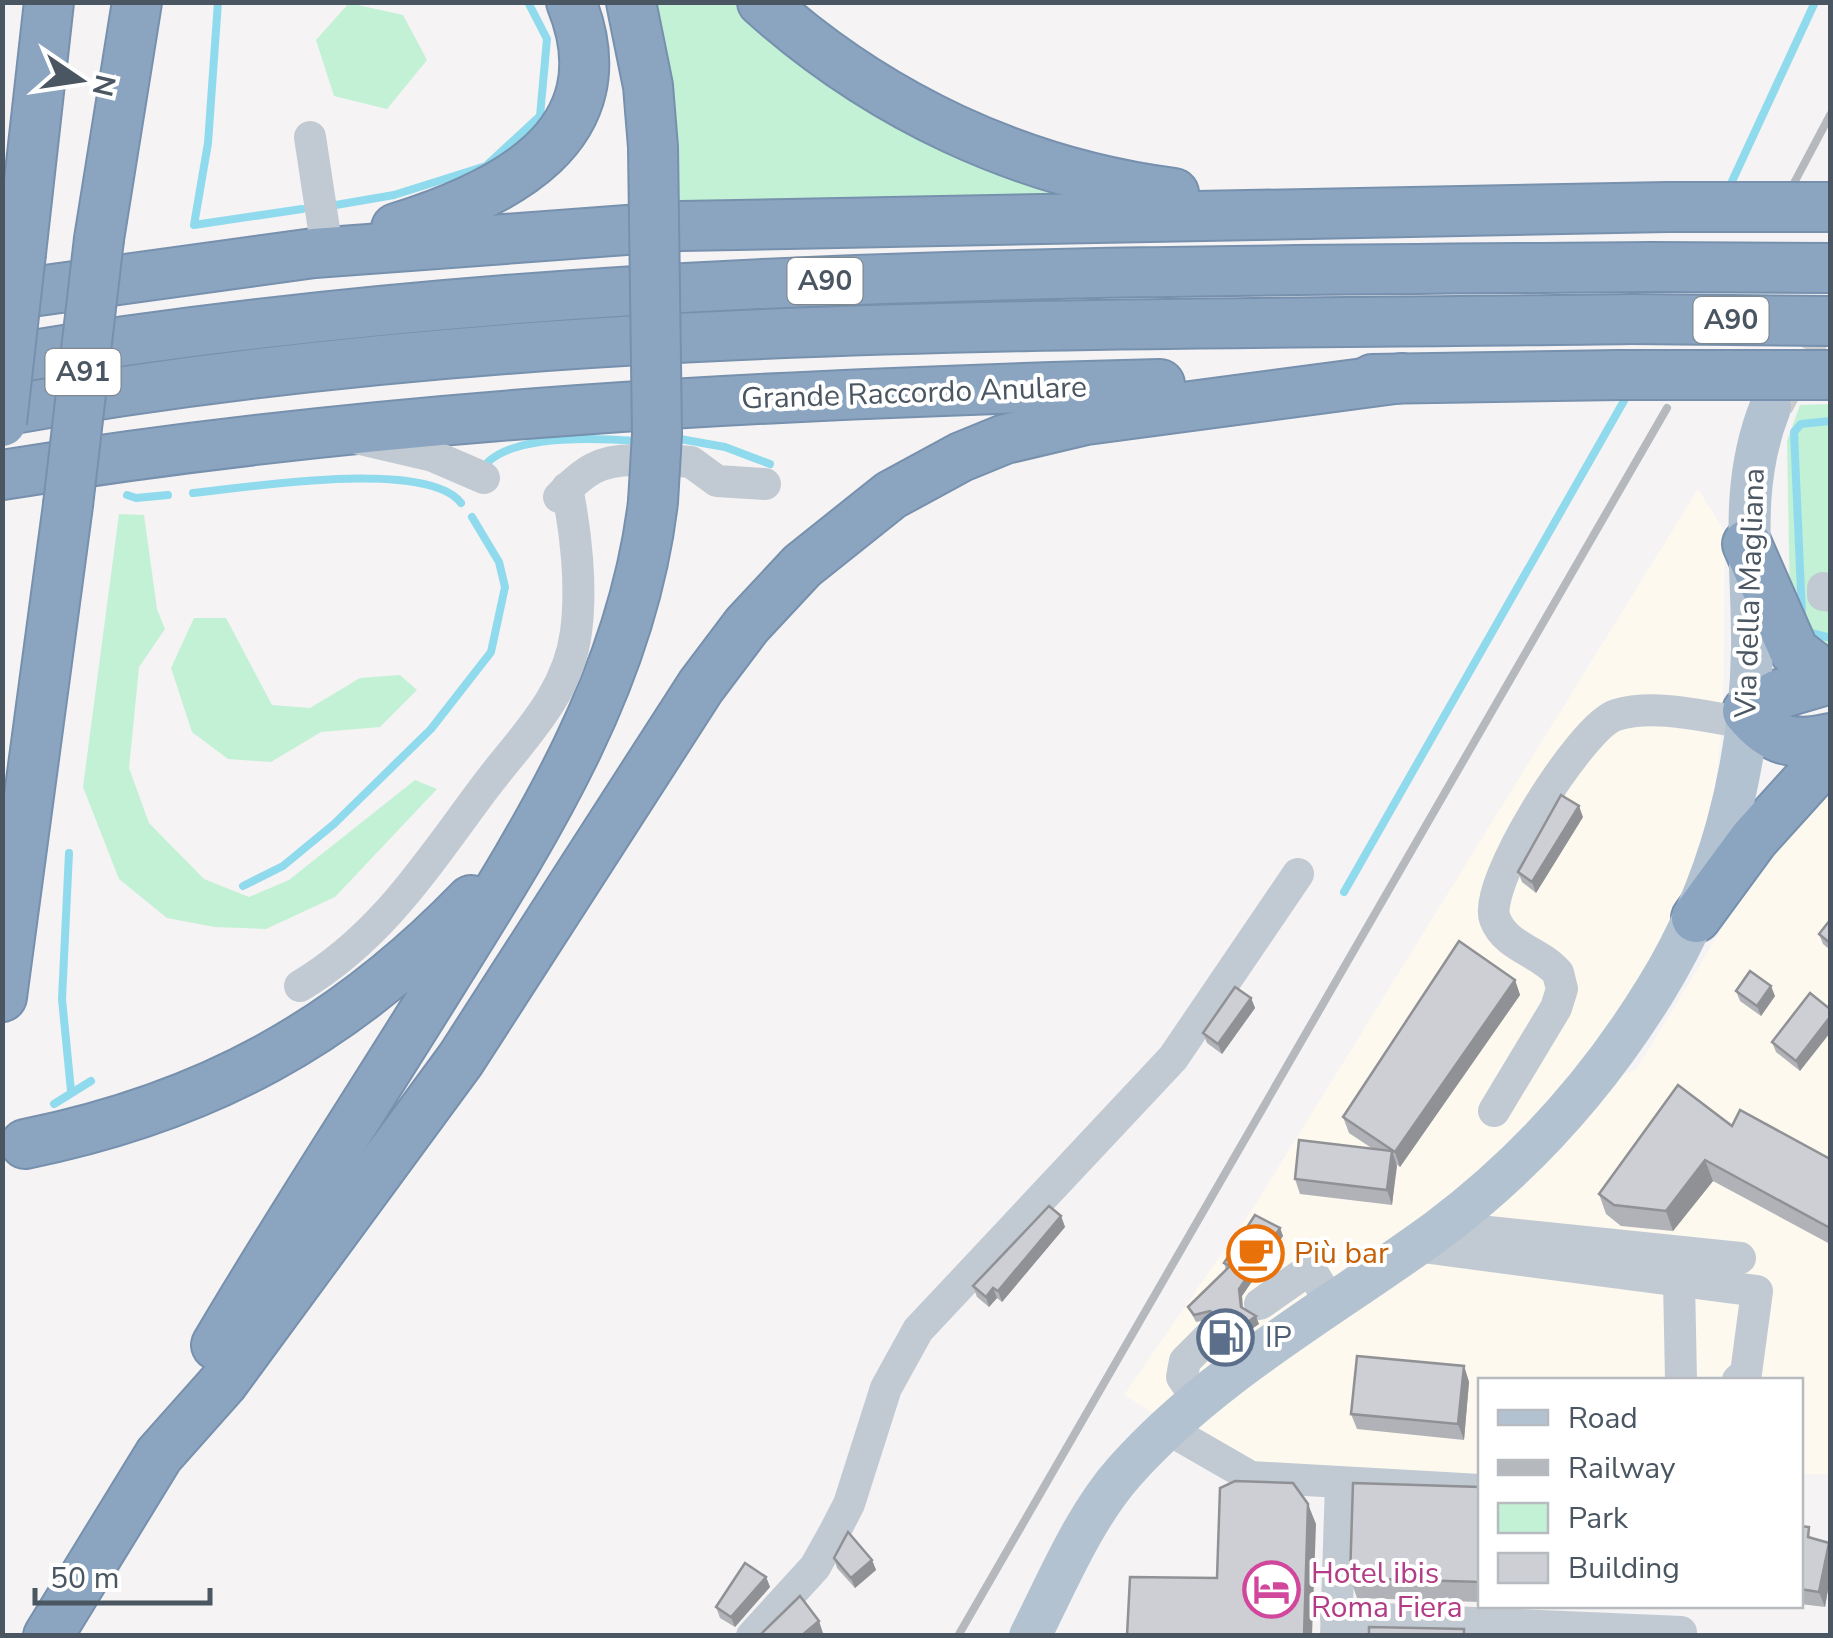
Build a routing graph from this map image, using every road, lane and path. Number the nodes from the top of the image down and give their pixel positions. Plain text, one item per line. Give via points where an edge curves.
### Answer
1 (16, 2) edge
2 (49, 2) edge
3 (122, 2) edge
4 (137, 2) edge
5 (571, 2) edge
6 (631, 2) edge
7 (762, 2) edge
8 (310, 137) dead end
9 (1830, 207) edge
10 (1587, 208) junction
11 (321, 229) junction
12 (98, 239) junction
13 (21, 253) junction
14 (1830, 268) edge
15 (2, 296) edge
16 (1830, 321) edge
17 (2, 360) edge
18 (1728, 374) junction
19 (1830, 375) edge
20 (1402, 378) junction
21 (1830, 390) edge
22 (1770, 408) tunnel mouth
23 (2, 411) edge
24 (2, 422) edge
25 (329, 432) junction
26 (678, 461) dead end
27 (2, 475) edge
28 (484, 478) dead end
29 (645, 481) junction
30 (765, 484) dead end
31 (1747, 544) junction
32 (1830, 679) edge
33 (1747, 717) junction
34 (1830, 738) edge
35 (1830, 755) edge
36 (569, 769) junction
37 (1298, 874) dead end
38 (1696, 918) junction
39 (300, 986) dead end
40 (2, 997) edge
41 (1494, 1111) dead end
42 (26, 1144) dead end
43 (1428, 1237) junction
44 (1740, 1258) dead end
45 (1309, 1276) junction
46 (1679, 1281) junction
47 (1260, 1304) dead end
48 (1208, 1338) dead end
49 (1681, 1378) edge
50 (1740, 1378) edge
51 (1182, 1415) junction
52 (160, 1455) junction
53 (1341, 1484) junction
54 (1478, 1490) edge
55 (1681, 1624) edge
56 (1336, 1626) edge
57 (1519, 1630) edge
58 (48, 1636) edge
59 (752, 1636) edge
60 (1030, 1636) edge

1 - 13 highway
2 - 13 highway, A91
3 - 12 highway, A91
4 - 12 highway
5 - 11 highway via 582,38 580,85 567,124 537,162 464,206
6 - 29 highway, bridge via 653,147 657,392
7 - 10 highway via 831,58 915,110 1076,176 1211,196
8 - 11 street
9 - 10 highway, bridge
10 - 11 highway
11 - 15 highway
12 - 40 highway, A91, bridge
13 - 24 highway, A91, bridge
14 - 17 highway, A90, bridge via 821,282 540,296 191,330
16 - 23 highway, Grande Raccordo Anulare / A90, bridge via 848,331 560,344 256,375
18 - 19 highway, Grande Raccordo Anulare, bridge
18 - 20 highway, Grande Raccordo Anulare, bridge
18 - 21 highway, bridge
20 - 25 highway, Grande Raccordo Anulare via 877,392
20 - 52 highway via 1086,420 1005,439 902,489 820,550 725,652 429,1104
22 - 31 main road, Via della Magliana via 1754,461
25 - 27 highway, Grande Raccordo Anulare via 175,465
25 - 28 street via 432,456
26 - 30 street via 717,480
29 - 36 highway via 627,628
29 - 39 street via 606,460 563,492 573,515 576,634 556,695 394,910
31 - 32 highway via 1794,651
31 - 33 main road, Via della Magliana
32 - 33 highway via 1779,694
33 - 34 highway via 1784,741
33 - 38 main road, Via della Magliana via 1724,838
33 - 41 street via 1618,715 1588,734 1562,770 1492,904 1508,939 1558,974 1560,998
35 - 38 highway via 1754,839
36 - 42 highway via 477,894 401,968 327,1026 268,1061 159,1108
36 - 52 highway via 220,1338
37 - 59 street via 1173,1058 918,1330 886,1388 849,1504 815,1568
38 - 43 main road, Via della Magliana via 1634,1024 1581,1095
43 - 44 street
43 - 45 main road, Via della Magliana
43 - 46 street
45 - 47 street
45 - 51 main road, Via della Magliana
46 - 49 street
46 - 50 street via 1756,1291
48 - 51 street via 1185,1361
51 - 53 street via 1251,1477
51 - 60 main road, Via della Magliana via 1122,1474
52 - 58 highway
53 - 54 street
53 - 56 street
55 - 57 street
56 - 57 street

